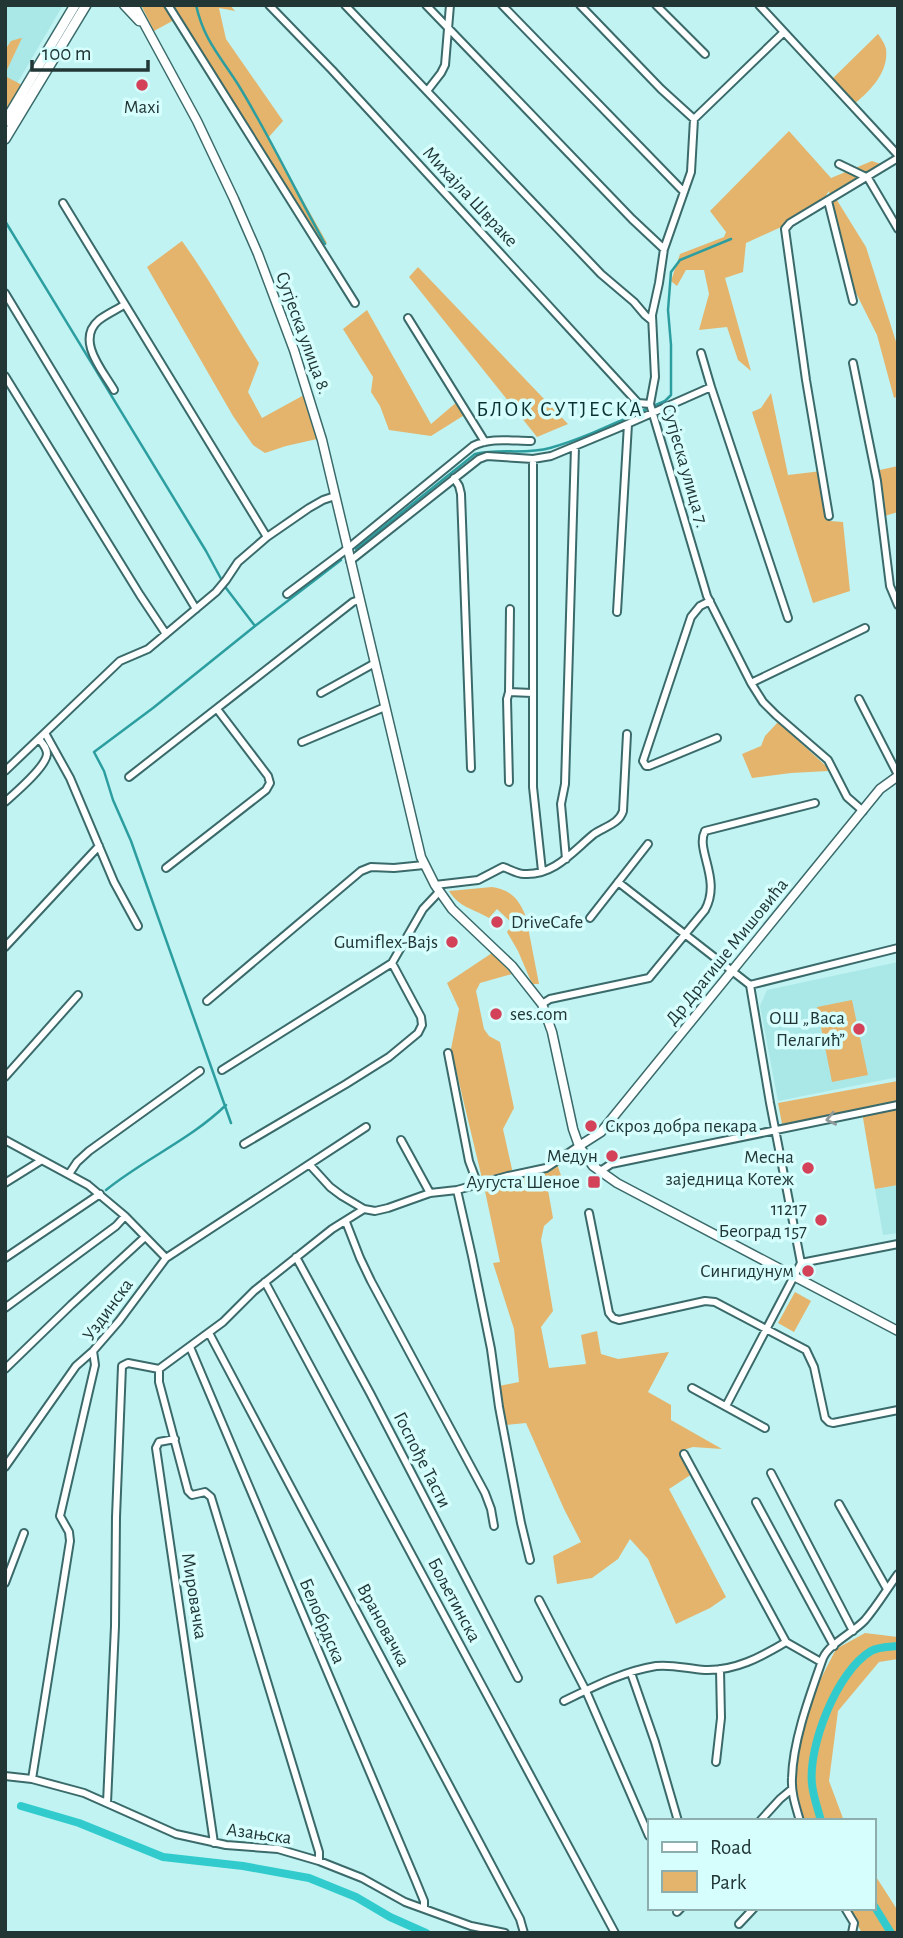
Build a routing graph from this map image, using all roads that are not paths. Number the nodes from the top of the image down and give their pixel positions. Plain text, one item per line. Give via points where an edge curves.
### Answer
1 (75, 5) edge
2 (86, 5) edge
3 (124, 5) edge
4 (134, 5) edge
5 (168, 5) edge
6 (269, 5) edge
7 (345, 5) edge
8 (426, 5) edge
9 (450, 5) edge
10 (502, 5) edge
11 (580, 5) edge
12 (656, 5) edge
13 (760, 5) edge
14 (449, 27) junction
15 (148, 32) junction
16 (785, 32) junction
17 (705, 54) dead end
18 (427, 90) junction
19 (694, 119) junction
20 (5, 122) edge
21 (5, 139) edge
22 (898, 157) edge
23 (839, 164) dead end
24 (867, 178) junction
25 (684, 192) junction
26 (828, 201) junction
27 (63, 203) dead end
28 (898, 229) edge
29 (664, 249) junction
30 (5, 293) edge
31 (853, 302) dead end
32 (355, 303) dead end
33 (124, 305) junction
34 (408, 318) dead end
35 (652, 320) junction
36 (701, 353) dead end
37 (853, 363) dead end
38 (5, 376) edge
39 (711, 387) junction
40 (114, 390) dead end
41 (651, 408) junction
42 (628, 424) junction
43 (531, 441) dead end
44 (485, 442) junction
45 (575, 447) junction
46 (533, 459) junction
47 (454, 478) junction
48 (335, 496) junction
49 (829, 516) dead end
50 (267, 537) junction
51 (347, 549) junction
52 (350, 561) junction
53 (287, 594) dead end
54 (359, 600) junction
55 (710, 601) junction
56 (898, 605) edge
57 (196, 609) junction
58 (510, 609) dead end
59 (617, 612) dead end
60 (788, 618) dead end
61 (865, 628) dead end
62 (166, 634) junction
63 (375, 663) junction
64 (751, 683) junction
65 (509, 692) junction
66 (321, 693) dead end
67 (532, 693) junction
68 (859, 699) dead end
69 (385, 707) junction
70 (217, 709) junction
71 (45, 733) junction
72 (626, 734) dead end
73 (717, 738) dead end
74 (39, 739) junction
75 (302, 742) dead end
76 (471, 768) dead end
77 (5, 771) edge
78 (898, 776) edge
79 (128, 777) dead end
80 (509, 782) dead end
81 (5, 802) edge
82 (815, 803) dead end
83 (863, 811) junction
84 (648, 844) dead end
85 (99, 846) junction
86 (566, 859) junction
87 (424, 865) junction
88 (166, 868) dead end
89 (542, 871) junction
90 (618, 883) junction
91 (437, 889) junction
92 (590, 918) dead end
93 (138, 926) dead end
94 (685, 935) junction
95 (5, 947) edge
96 (898, 948) edge
97 (392, 963) junction
98 (732, 971) junction
99 (750, 985) junction
100 (78, 995) dead end
101 (207, 1001) dead end
102 (542, 1004) junction
103 (448, 1053) dead end
104 (222, 1070) dead end
105 (200, 1071) dead end
106 (5, 1077) edge
107 (898, 1105) edge
108 (366, 1127) dead end
109 (776, 1130) junction
110 (401, 1140) dead end
111 (6, 1142) edge
112 (244, 1144) dead end
113 (579, 1146) junction
114 (42, 1160) junction
115 (310, 1165) junction
116 (599, 1172) junction
117 (69, 1174) junction
118 (5, 1183) edge
119 (478, 1185) junction
120 (457, 1190) junction
121 (100, 1194) junction
122 (430, 1194) junction
123 (364, 1209) junction
124 (589, 1213) dead end
125 (124, 1216) junction
126 (346, 1222) junction
127 (145, 1237) junction
128 (898, 1244) edge
129 (296, 1257) junction
130 (5, 1258) edge
131 (166, 1258) junction
132 (801, 1263) junction
133 (794, 1277) junction
134 (265, 1282) junction
135 (5, 1308) edge
136 (766, 1328) junction
137 (898, 1331) edge
138 (209, 1332) junction
139 (190, 1347) junction
140 (93, 1351) junction
141 (5, 1369) edge
142 (159, 1369) junction
143 (692, 1388) dead end
144 (726, 1406) junction
145 (898, 1410) edge
146 (765, 1428) dead end
147 (175, 1439) junction
148 (684, 1454) dead end
149 (5, 1467) edge
150 (771, 1473) dead end
151 (756, 1502) dead end
152 (839, 1504) dead end
153 (494, 1526) dead end
154 (24, 1533) dead end
155 (530, 1560) dead end
156 (898, 1574) edge
157 (5, 1583) edge
158 (887, 1589) junction
159 (539, 1600) dead end
160 (853, 1631) junction
161 (786, 1642) junction
162 (834, 1646) junction
163 (821, 1662) junction
164 (720, 1669) junction
165 (631, 1673) junction
166 (518, 1678) dead end
167 (586, 1691) junction
168 (564, 1701) dead end
169 (716, 1762) dead end
170 (5, 1776) edge
171 (32, 1779) junction
172 (792, 1789) junction
173 (107, 1802) junction
174 (677, 1819) edge
175 (762, 1819) edge
176 (800, 1819) edge
177 (648, 1834) edge
178 (214, 1843) junction
179 (319, 1861) junction
180 (424, 1908) junction
181 (752, 1910) edge
182 (846, 1910) edge
183 (738, 1924) dead end
184 (522, 1932) edge
185 (505, 1933) edge
186 (615, 1933) edge
187 (852, 1933) edge

1 - 20 main road
2 - 21 main road
3 - 15 street, Сутјеска улица 8.
4 - 15 street, Сутјеска улица 8.
5 - 32 street
6 - 41 street, Михајла Швраке via 638,403
7 - 18 street
8 - 14 street
9 - 14 street
10 - 25 street
11 - 19 street
12 - 17 street
13 - 16 street
14 - 18 street via 444,69
14 - 29 street
15 - 48 street, Сутјеска улица 8. via 210,148 258,254 309,395
16 - 19 street
16 - 22 street
18 - 35 street via 601,274
19 - 25 street, Сутјеска улица 7. via 692,165
22 - 24 street
23 - 24 street
24 - 26 street
24 - 28 street
25 - 29 street, Сутјеска улица 7.
26 - 31 street
26 - 49 street via 786,226 785,236
27 - 33 street
29 - 35 street, Сутјеска улица 7.
30 - 57 street
33 - 40 street via 97,321 89,339
33 - 50 street
34 - 44 street
35 - 41 street, Сутјеска улица 7. via 655,377
36 - 39 street
37 - 56 street via 877,481 890,586
38 - 62 street
39 - 41 street
39 - 60 street
41 - 42 street
41 - 55 street, Сутјеска улица 7.
42 - 45 street
42 - 59 street
43 - 44 street
44 - 51 street via 465,452
45 - 46 street
45 - 86 street via 561,804
46 - 47 street via 487,456
46 - 67 street
47 - 52 street
47 - 76 street via 461,494
48 - 50 street via 318,502
48 - 51 street, Сутјеска улица 8.
50 - 57 street
51 - 52 street, Сутјеска улица 8.
51 - 53 street
52 - 54 street, Сутјеска улица 8.
54 - 63 street, Сутјеска улица 8.
54 - 70 street
55 - 64 street, Сутјеска улица 7.
55 - 73 street via 691,617 643,761 649,766
57 - 62 street
58 - 65 street
61 - 64 street
62 - 71 street via 149,649 120,661
63 - 66 street
63 - 69 street, Сутјеска улица 8.
64 - 83 street, Сутјеска улица 7. via 769,709 828,760 847,797
65 - 67 street
65 - 80 street
67 - 89 street via 533,797
68 - 78 street, Др Драгише Мишовића
69 - 75 street
69 - 87 street, Сутјеска улица 8.
70 - 79 street
70 - 88 street via 270,783
71 - 74 street
71 - 85 street
72 - 86 street via 623,814
74 - 77 street
74 - 81 street via 47,751 46,760
78 - 83 street, Др Драгише Мишовића via 880,789
82 - 94 street via 703,832 712,892 705,910
83 - 98 street, Др Драгише Мишовића
84 - 90 street
85 - 93 street
85 - 95 street
86 - 89 street
87 - 91 street, Сутјеска улица 8.
87 - 101 street via 361,871
89 - 91 street via 520,874 503,867 478,880
90 - 92 street
90 - 94 street
91 - 97 street
91 - 102 street, Сутјеска улица 8.
94 - 98 street
94 - 102 street via 649,978
96 - 99 street
97 - 104 street
97 - 112 street via 421,1017 418,1033 389,1057
98 - 99 street
98 - 113 street, Др Драгише Мишовића via 601,1132
99 - 109 street
100 - 106 street
102 - 113 street, Сутјеска улица 8. via 555,1040
103 - 119 street
105 - 117 street via 89,1151
107 -> 109 street
108 - 115 street, Уздинска
109 - 116 street via 611,1164
109 - 132 street
110 - 122 street
111 - 114 street
113 - 116 street
113 - 119 street via 546,1168
114 - 117 street
114 - 118 street
115 - 123 street via 330,1187
115 - 131 street, Уздинска
116 - 133 street
117 - 121 street
119 - 120 street
120 - 122 street
120 - 155 street
121 - 125 street
121 - 130 street
122 - 123 street via 383,1210
123 - 126 street
124 - 136 street via 613,1318 705,1301
125 - 127 street
125 - 135 street
126 - 129 street
126 - 153 street via 371,1281 485,1493
127 - 131 street
127 - 141 street
128 - 132 street
129 - 134 street
129 - 166 street, Госпође Тасти
131 - 140 street, Уздинска
132 - 133 street
133 - 136 street
133 - 137 street
134 - 138 street
134 - 186 street, Бољетинска
136 - 144 street
136 - 145 street via 806,1350 829,1422
138 - 139 street
138 - 184 street, Врановачка via 520,1919
139 - 142 street
139 - 180 street, Белобрдска
140 - 149 street via 76,1366
140 - 171 street, Уздинска via 95,1366 61,1516 70,1541
142 - 147 street
142 - 173 street via 122,1366
143 - 144 street
144 - 146 street
147 - 178 street, Мировачка via 159,1442 156,1448
147 - 179 street via 189,1493 205,1492 211,1497
148 - 161 street
150 - 160 street
151 - 162 street
152 - 158 street
154 - 157 street
156 - 158 street
158 - 160 street
159 - 167 street
160 - 162 street
161 - 163 street
161 - 164 street via 746,1663
162 - 163 street
163 - 172 street via 798,1740
164 - 165 street via 657,1666
164 - 169 street
165 - 167 street
165 - 174 street
167 - 168 street
167 - 177 street
170 - 171 street, Азањска
171 - 173 street, Азањска
172 - 175 street
172 - 176 street
173 - 178 street, Азањска via 169,1832
178 - 179 street, Азањска via 278,1849
179 - 180 street, Азањска
180 - 185 street, Азањска
181 - 183 street
182 - 187 street via 854,1923

